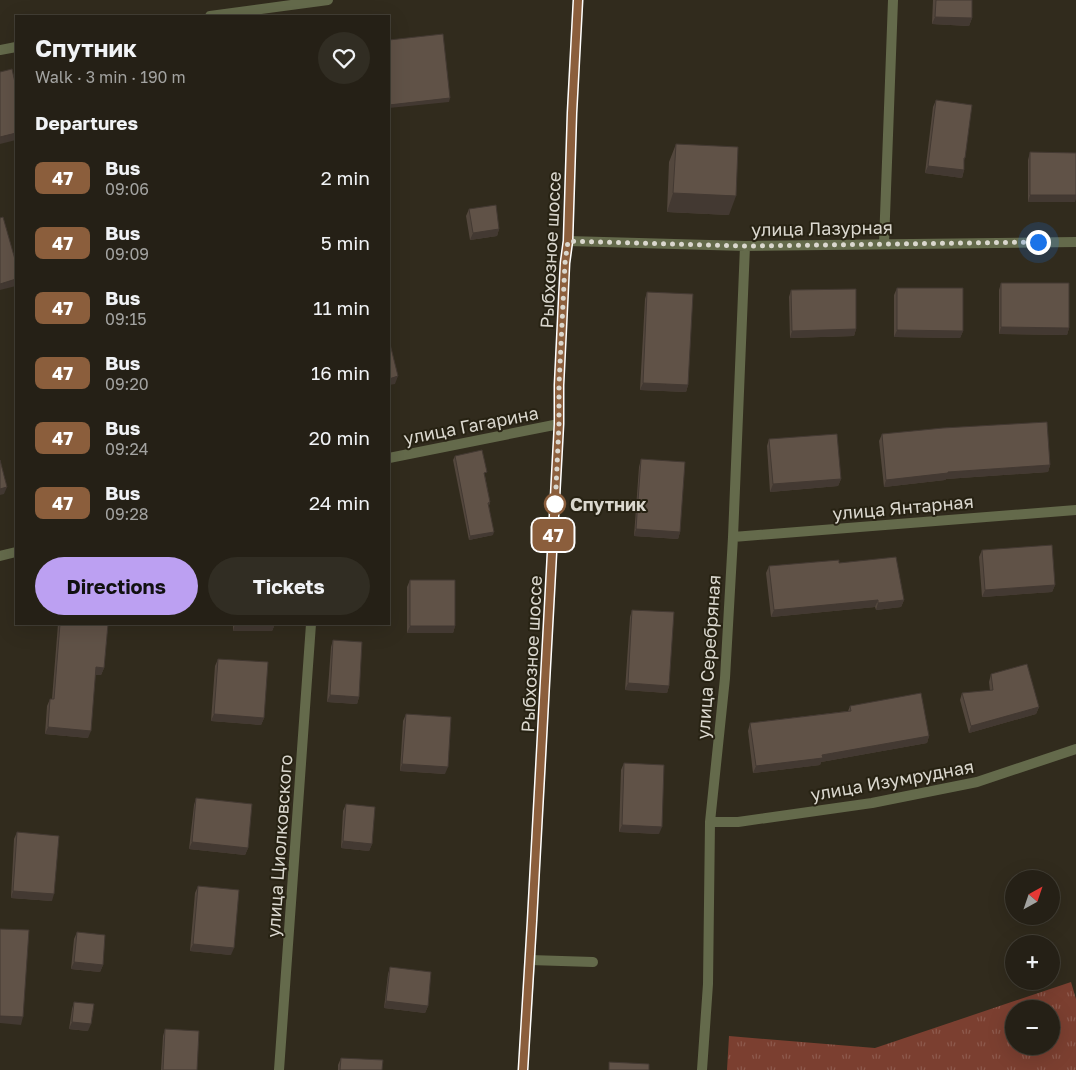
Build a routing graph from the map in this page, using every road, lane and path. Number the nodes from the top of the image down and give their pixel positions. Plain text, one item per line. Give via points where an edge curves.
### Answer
1 (328, 0) edge
2 (578, 0) edge
3 (893, 0) edge
4 (217, 15) edge
5 (15, 46) edge
6 (0, 50) edge
7 (568, 241) junction
8 (1076, 242) edge
9 (884, 243) junction
10 (745, 246) junction
11 (559, 424) junction
12 (390, 458) edge
13 (1076, 510) edge
14 (732, 537) junction
15 (15, 552) edge
16 (0, 556) edge
17 (311, 625) edge
18 (1076, 749) edge
19 (710, 822) junction
20 (530, 960) junction
21 (592, 962) dead end
22 (279, 1070) edge
23 (523, 1070) edge
24 (702, 1070) edge

1 - 4 street
2 - 7 street, Рыбхозное шоссе
3 - 9 street
5 - 6 street
7 - 10 street, улица Лазурная
7 - 11 street, Рыбхозное шоссе
8 - 9 street, улица Лазурная
9 - 10 street, улица Лазурная
10 - 14 street, улица Серебряная
11 - 12 street, улица Гагарина
11 - 20 street, Рыбхозное шоссе
13 - 14 street, улица Янтарная
14 - 19 street, улица Серебряная via 725,678
15 - 16 street
17 - 22 street, улица Циолковского
18 - 19 street, улица Изумрудная via 978,782 872,803 738,822
19 - 24 street, улица Серебряная via 708,984
20 - 21 street
20 - 23 street, Рыбхозное шоссе

